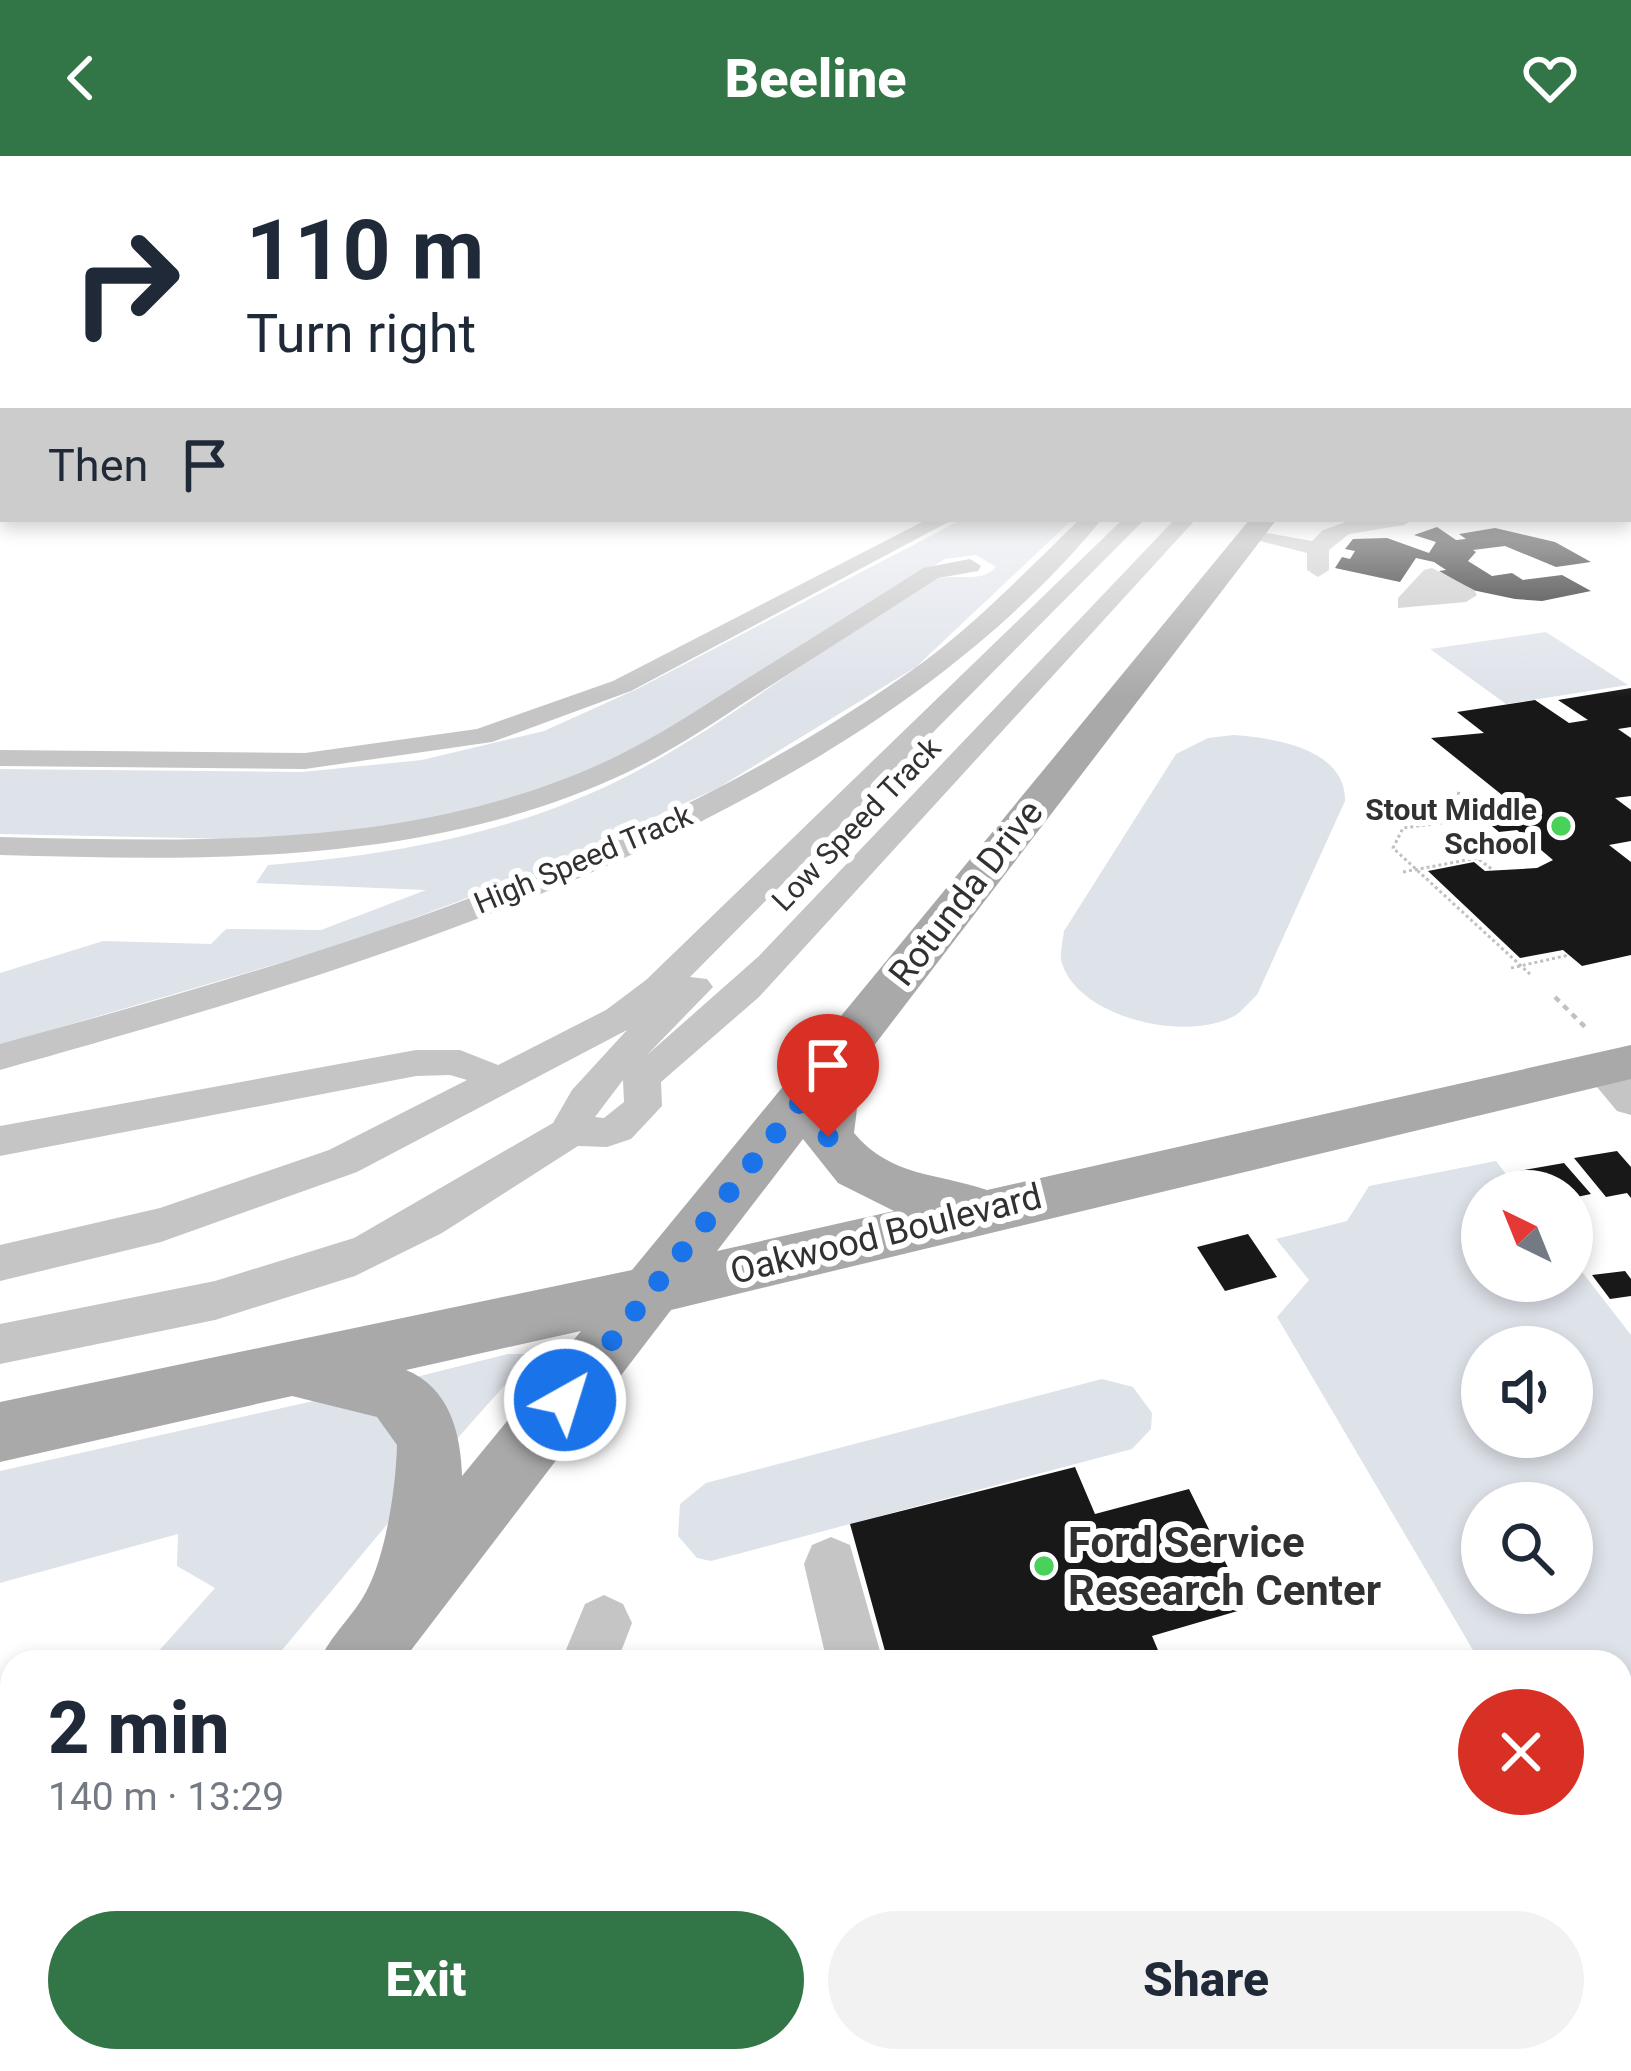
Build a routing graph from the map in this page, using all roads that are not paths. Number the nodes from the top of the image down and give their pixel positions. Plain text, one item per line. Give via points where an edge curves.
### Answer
1 (938, 522) edge
2 (1089, 522) edge
3 (1132, 522) edge
4 (1147, 522) edge
5 (1183, 522) edge
6 (1385, 522) edge
7 (1257, 527) edge
8 (970, 566) dead end
9 (982, 743) junction
10 (0, 758) edge
11 (879, 801) junction
12 (0, 846) edge
13 (840, 1052) junction
14 (0, 1057) edge
15 (1612, 1065) edge
16 (498, 1084) junction
17 (571, 1131) junction
18 (0, 1141) edge
19 (990, 1209) junction
20 (0, 1264) edge
21 (652, 1290) junction
22 (0, 1344) edge
23 (247, 1376) junction
24 (0, 1432) edge
25 (831, 1564) dead end
26 (376, 1636) edge
27 (852, 1650) edge

1 - 10 lane via 622,686 482,736 305,761
2 - 14 lane, High Speed Track via 936,664 821,743 701,808 555,876 358,950
3 - 16 lane via 658,988 619,1019
4 - 11 lane, Low Speed Track
5 - 9 lane
6 - 7 lane via 1346,528 1320,553
7 - 13 main road, Rotunda Drive
8 - 12 lane via 931,573 606,772 502,811 293,849
9 - 11 lane
9 - 17 lane via 748,985 642,1077 643,1106 630,1121 612,1133
11 - 17 lane, Low Speed Track via 586,1096
13 - 19 main road via 828,1137 854,1170 910,1198
13 - 21 main road, Rotunda Drive
15 - 19 main road, Oakwood Boulevard
16 - 18 lane via 481,1068 416,1063
16 - 20 lane via 343,1161 160,1225
17 - 22 lane via 418,1226 342,1262 259,1289
19 - 21 main road, Oakwood Boulevard
21 - 23 main road, Oakwood Boulevard
21 - 26 main road, Rotunda Drive
23 - 24 main road, Oakwood Boulevard
23 - 26 main road via 374,1382 412,1406 431,1450 430,1486
25 - 27 lane

